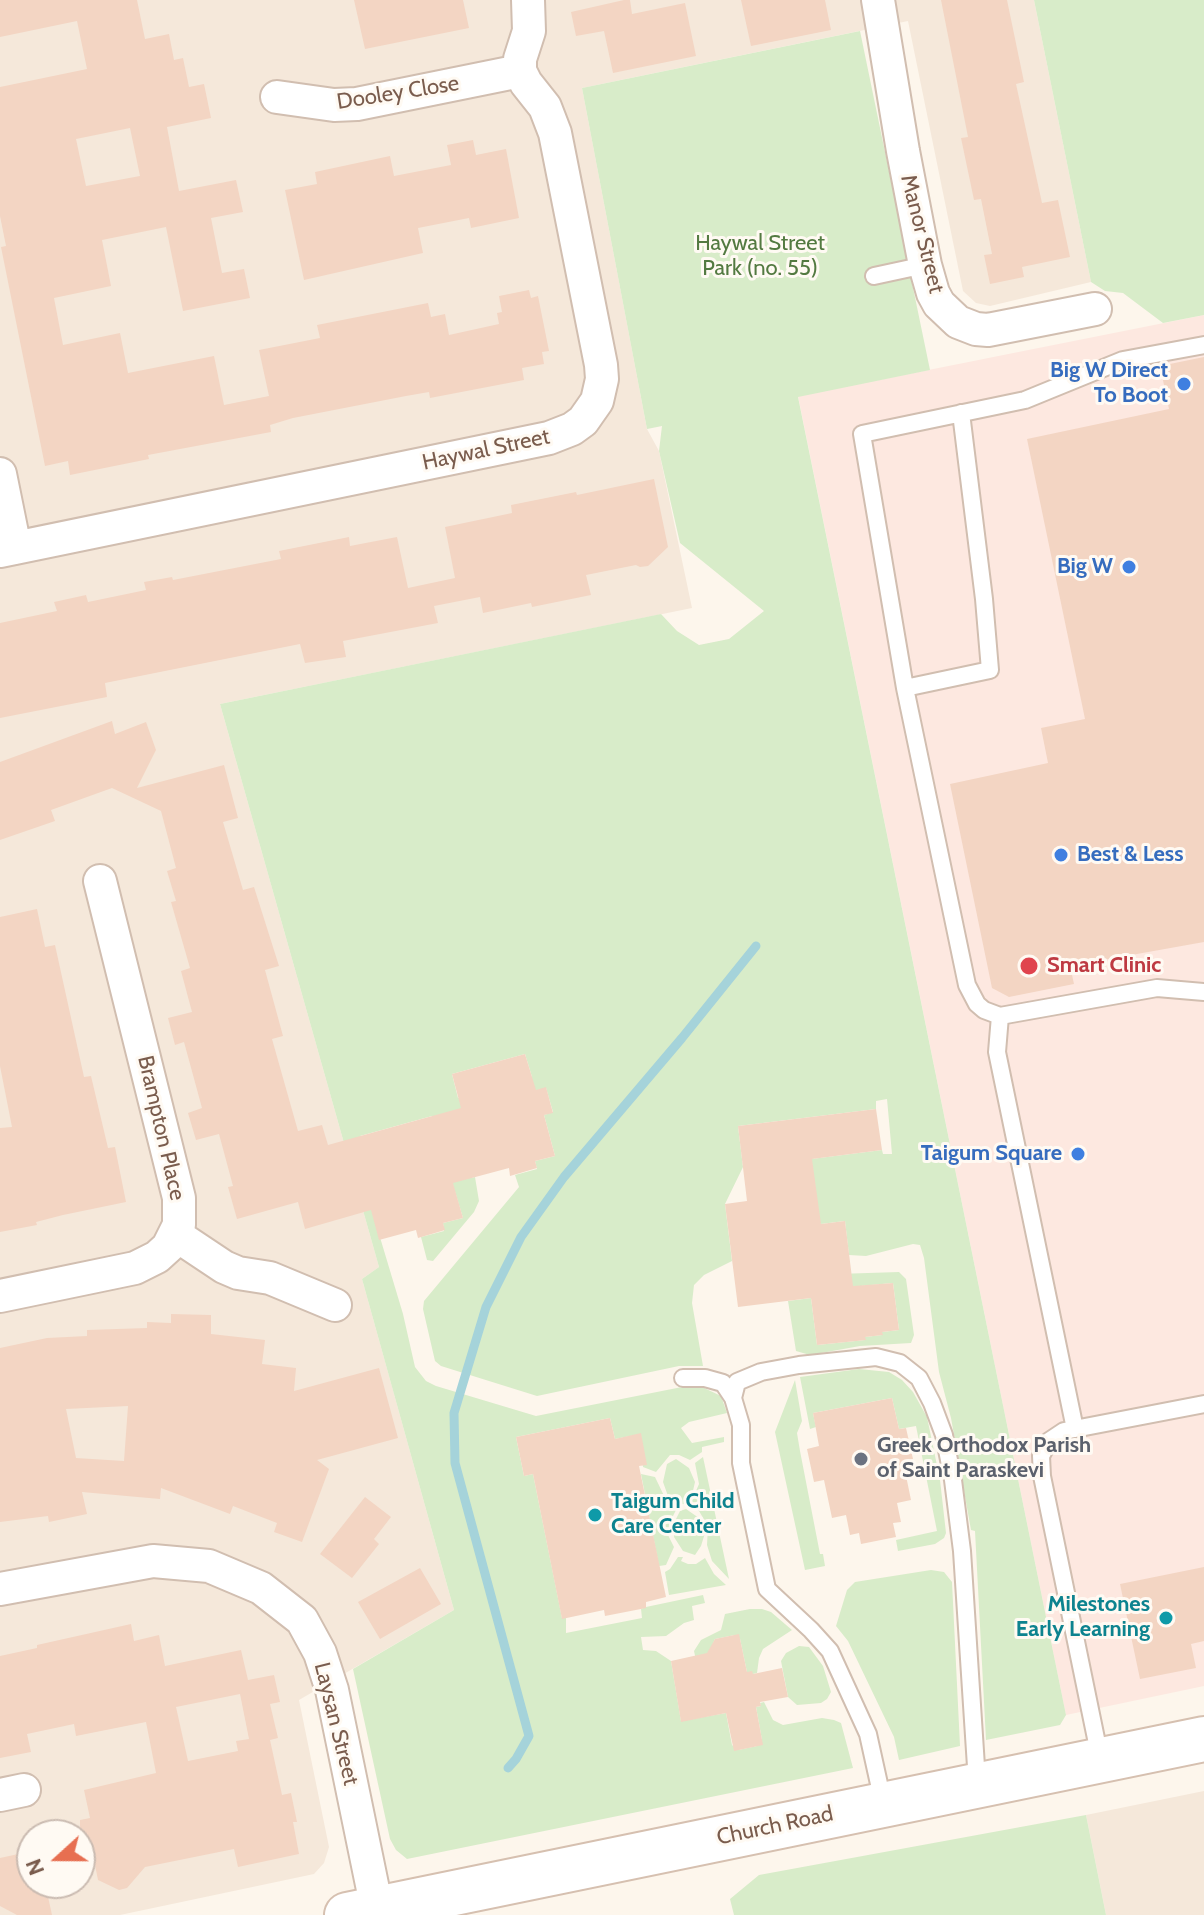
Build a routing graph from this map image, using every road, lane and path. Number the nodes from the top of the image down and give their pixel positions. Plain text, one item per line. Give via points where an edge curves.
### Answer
1 (528, 0) edge
2 (878, 0) edge
3 (520, 71) junction
4 (277, 97) dead end
5 (925, 265) junction
6 (874, 276) dead end
7 (1095, 309) dead end
8 (1204, 345) edge
9 (961, 413) junction
10 (0, 474) edge
11 (7, 549) edge
12 (905, 688) junction
13 (100, 881) dead end
14 (1204, 992) edge
15 (1000, 1016) junction
16 (176, 1235) junction
17 (0, 1296) edge
18 (335, 1305) dead end
19 (683, 1378) dead end
20 (733, 1398) junction
21 (1204, 1404) edge
22 (1075, 1429) junction
23 (0, 1589) edge
24 (1204, 1739) edge
25 (1101, 1759) junction
26 (977, 1784) junction
27 (884, 1804) junction
28 (362, 1912) edge

1 - 3 street via 529,31
2 - 5 street, Manor Street
3 - 4 street, Dooley Close via 357,104
3 - 11 street, Haywal Street via 545,107 555,133 601,365 597,401 583,421 549,438
5 - 6 lane
5 - 7 street, Manor Street via 939,304 958,322 976,329
8 - 9 lane via 1123,360 1025,400
9 - 12 lane via 990,670
9 - 12 lane via 862,434
10 - 11 street
12 - 15 lane via 967,985 977,1004
13 - 16 street, Brampton Place via 179,1198
14 - 15 lane via 1157,988
15 - 22 lane via 998,1061
16 - 17 street via 157,1257 135,1268
16 - 18 street via 224,1267 270,1278
19 - 20 lane via 723,1383
20 - 26 lane via 737,1382 799,1365 876,1357 900,1363 919,1378 944,1435 957,1506
20 - 27 lane via 767,1589 830,1651 868,1734
21 - 22 lane
22 - 25 lane via 1049,1441 1040,1462
23 - 28 street, Laysan Street via 153,1561 209,1566 261,1588 302,1620 332,1690
24 - 25 street, Church Road
25 - 26 street, Church Road
26 - 27 street, Church Road
27 - 28 street, Church Road

